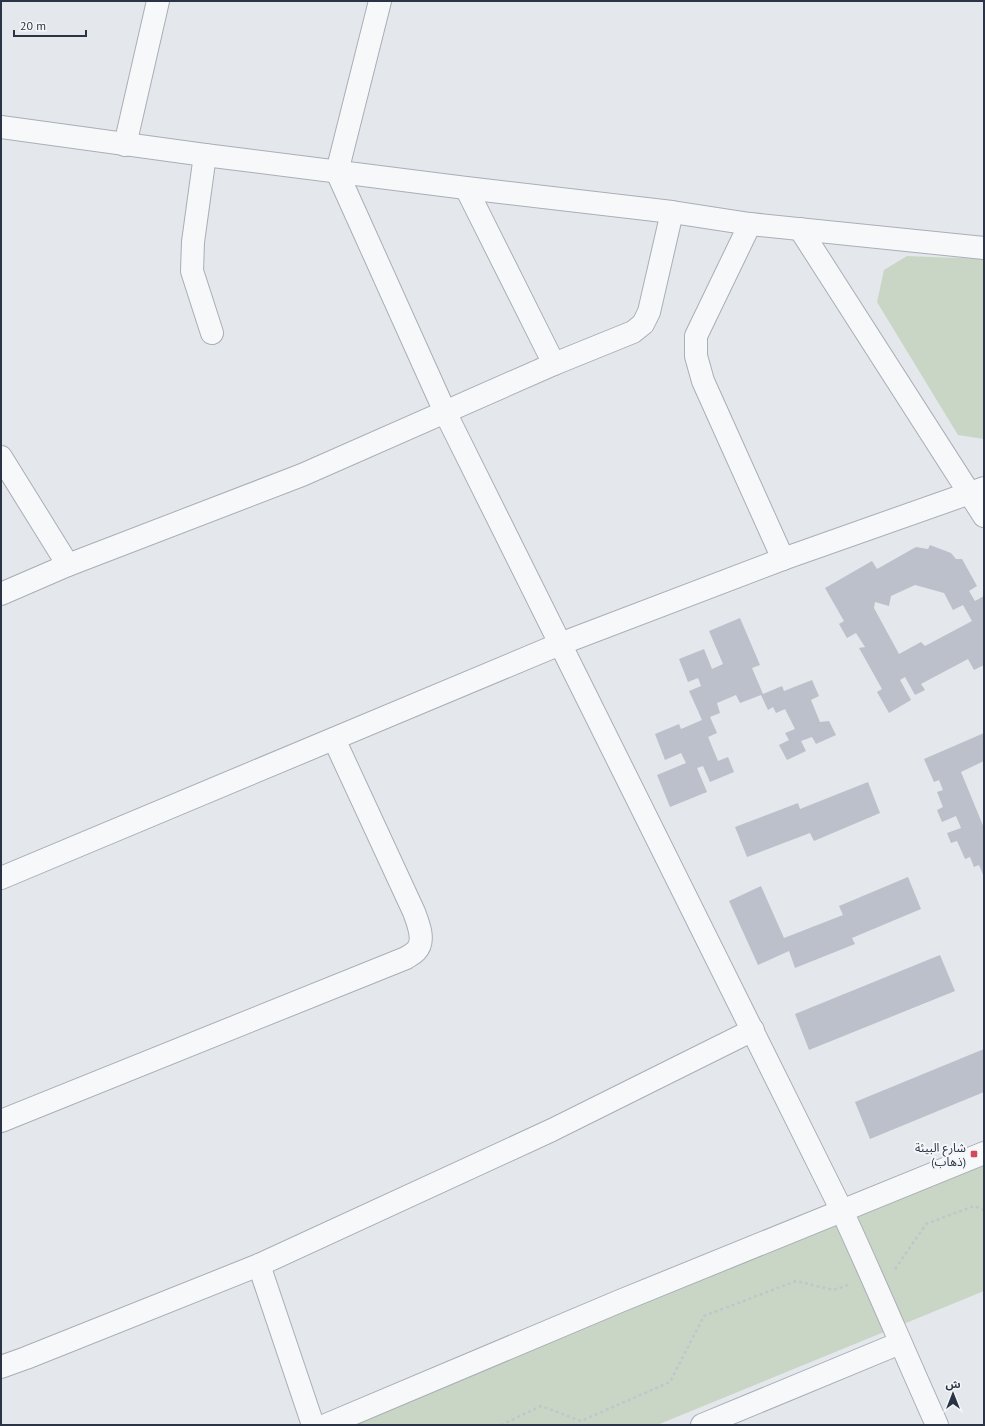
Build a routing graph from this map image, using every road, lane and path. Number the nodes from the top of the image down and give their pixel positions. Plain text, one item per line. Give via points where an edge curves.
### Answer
1 (158, 1) edge
2 (380, 1) edge
3 (1, 127) edge
4 (125, 145) junction
5 (205, 156) junction
6 (337, 172) junction
7 (466, 188) junction
8 (672, 212) junction
9 (750, 224) junction
10 (800, 229) junction
11 (984, 248) edge
12 (212, 333) dead end
13 (554, 364) junction
14 (445, 412) junction
15 (1, 457) edge
16 (977, 491) edge
17 (984, 516) edge
18 (783, 559) junction
19 (68, 565) junction
20 (1, 594) edge
21 (560, 644) junction
22 (334, 739) junction
23 (1, 878) edge
24 (753, 1030) junction
25 (1, 1121) edge
26 (984, 1153) edge
27 (984, 1210) edge
28 (842, 1211) junction
29 (259, 1265) junction
30 (873, 1277) junction
31 (900, 1343) junction
32 (1, 1367) edge
33 (313, 1425) edge
34 (326, 1425) edge
35 (501, 1425) edge
36 (702, 1425) edge
37 (937, 1425) edge

1 - 4 street
2 - 6 street
3 - 4 street
4 - 5 street
5 - 6 street
5 - 12 street via 192,271
6 - 7 street
6 - 14 street
7 - 8 street
7 - 13 street
8 - 9 street
8 - 13 street via 649,312 643,324 633,332
9 - 10 street
9 - 18 street via 696,336 696,356 703,380
10 - 11 street
10 - 16 street
13 - 14 street
14 - 19 street via 302,475
14 - 21 street
15 - 19 street
16 - 17 street
16 - 18 street
18 - 21 street
19 - 20 street
21 - 22 street
21 - 24 street
22 - 23 street
22 - 25 street via 414,912 421,942 417,950 406,958
24 - 28 street
24 - 29 street via 545,1133
26 - 28 street
27 - 30 path via 974,1206 926,1224 893,1272
28 - 30 street
28 - 34 street
29 - 32 street
29 - 33 street
30 - 31 street
30 - 35 path via 833,1290 796,1281 704,1316 670,1382 581,1421 542,1406
31 - 36 street
31 - 37 street

